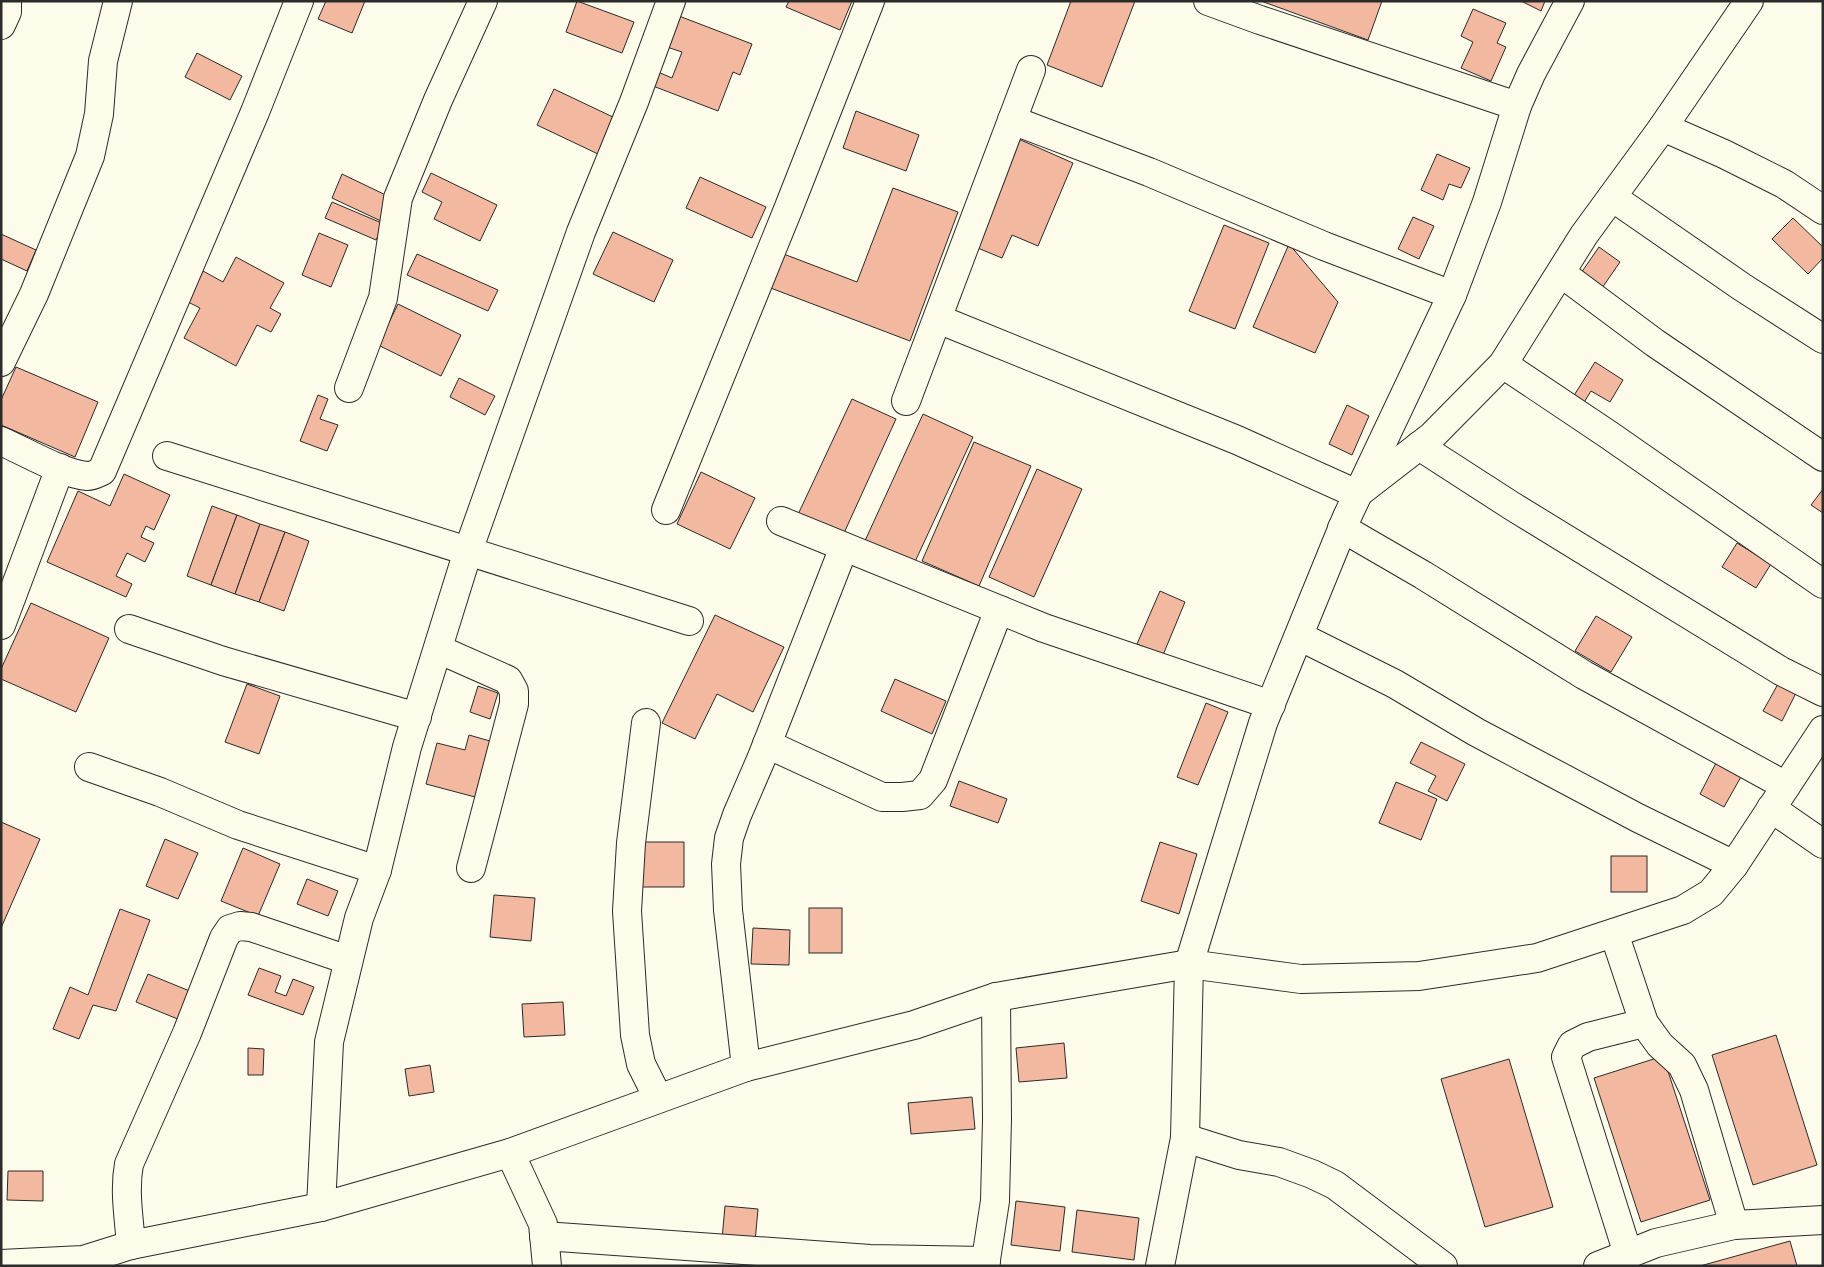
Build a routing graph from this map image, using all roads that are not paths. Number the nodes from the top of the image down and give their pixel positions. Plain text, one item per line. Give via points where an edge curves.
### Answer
1 (7, 1) edge
2 (118, 1) edge
3 (299, 1) edge
4 (483, 1) edge
5 (671, 1) edge
6 (870, 1) edge
7 (1208, 1) edge
8 (1570, 1) edge
9 (1749, 1) edge
10 (1250, 9) edge
11 (1, 25) edge
12 (1031, 70) dead end
13 (1517, 106) junction
14 (1012, 120) junction
15 (1663, 127) junction
16 (1612, 197) junction
17 (1823, 210) edge
18 (1561, 273) junction
19 (1452, 295) junction
20 (938, 319) junction
21 (1823, 339) edge
22 (1, 362) edge
23 (1503, 364) junction
24 (349, 388) dead end
25 (906, 401) dead end
26 (1, 441) edge
27 (1419, 446) junction
28 (167, 456) dead end
29 (1823, 458) edge
30 (60, 468) junction
31 (1357, 494) junction
32 (666, 510) dead end
33 (782, 521) dead end
34 (1342, 528) junction
35 (844, 547) junction
36 (468, 551) junction
37 (1823, 584) edge
38 (1000, 610) junction
39 (689, 621) dead end
40 (1, 625) edge
41 (129, 629) dead end
42 (1299, 636) junction
43 (438, 649) junction
44 (1823, 692) edge
45 (1271, 705) junction
46 (417, 717) junction
47 (646, 723) dead end
48 (1823, 730) edge
49 (767, 744) junction
50 (89, 767) dead end
51 (1778, 797) junction
52 (1823, 844) edge
53 (1734, 864) junction
54 (471, 868) dead end
55 (377, 870) junction
56 (1614, 933) junction
57 (348, 960) junction
58 (1189, 964) junction
59 (996, 997) junction
60 (1644, 1024) junction
61 (746, 1067) junction
62 (658, 1098) junction
63 (1185, 1138) junction
64 (510, 1153) junction
65 (321, 1207) junction
66 (1823, 1220) edge
67 (1734, 1225) junction
68 (544, 1236) junction
69 (132, 1245) junction
70 (1628, 1254) junction
71 (84, 1263) edge
72 (985, 1263) edge
73 (1, 1264) edge
74 (547, 1266) edge
75 (1160, 1266) edge
76 (1443, 1266) edge
77 (1598, 1266) edge

1 - 11 street via 7,12
2 - 22 street via 103,61 99,114 90,156 34,294
3 - 30 street via 107,462 102,471 93,476
4 - 24 street via 398,198 383,298
5 - 36 street via 581,232
6 - 32 street
7 - 10 street
8 - 13 street
9 - 15 street
10 - 13 street
12 - 14 street
13 - 19 street via 1487,202
14 - 19 street
14 - 20 street
15 - 16 street
15 - 17 street via 1784,184
16 - 18 street
16 - 21 street
18 - 23 street
18 - 29 street via 1655,343
19 - 31 street
20 - 25 street
20 - 31 street via 1236,440
23 - 27 street
23 - 37 street
26 - 30 street
27 - 31 street
27 - 44 street via 1781,671
28 - 36 street
30 - 40 street
31 - 34 street
33 - 35 street
34 - 42 street
34 - 51 street
35 - 38 street
35 - 49 street
36 - 39 street
36 - 43 street
38 - 45 street
38 - 49 street via 933,780 920,794 882,797
41 - 46 street via 240,666
42 - 45 street
42 - 53 street via 1395,684 1476,732 1629,814
43 - 46 street
43 - 54 street via 508,680 514,691 514,704
45 - 58 street
46 - 55 street
47 - 62 street via 631,843 627,911 635,1036 641,1064
48 - 51 street
49 - 61 street via 736,815 726,864 728,910
50 - 55 street via 160,792 238,826
51 - 52 street
51 - 53 street
53 - 56 street via 1711,893 1683,910
55 - 57 street via 358,918
56 - 58 street via 1537,958 1419,976 1301,978
56 - 60 street
57 - 65 street via 329,1042
57 - 69 street via 251,927 230,929 128,1164 126,1190
58 - 59 street
58 - 63 street
59 - 61 street via 914,1025
59 - 72 street via 995,1201
60 - 67 street via 1660,1045 1682,1065 1694,1090
60 - 70 street via 1588,1037 1572,1045 1566,1057
61 - 62 street
62 - 64 street
63 - 75 street
63 - 76 street via 1239,1155 1279,1162 1312,1174 1335,1186
64 - 65 street
64 - 68 street via 543,1224
65 - 69 street
66 - 67 street
67 - 70 street
68 - 72 street via 870,1259
68 - 74 street
69 - 71 street
70 - 77 street
71 - 73 street

